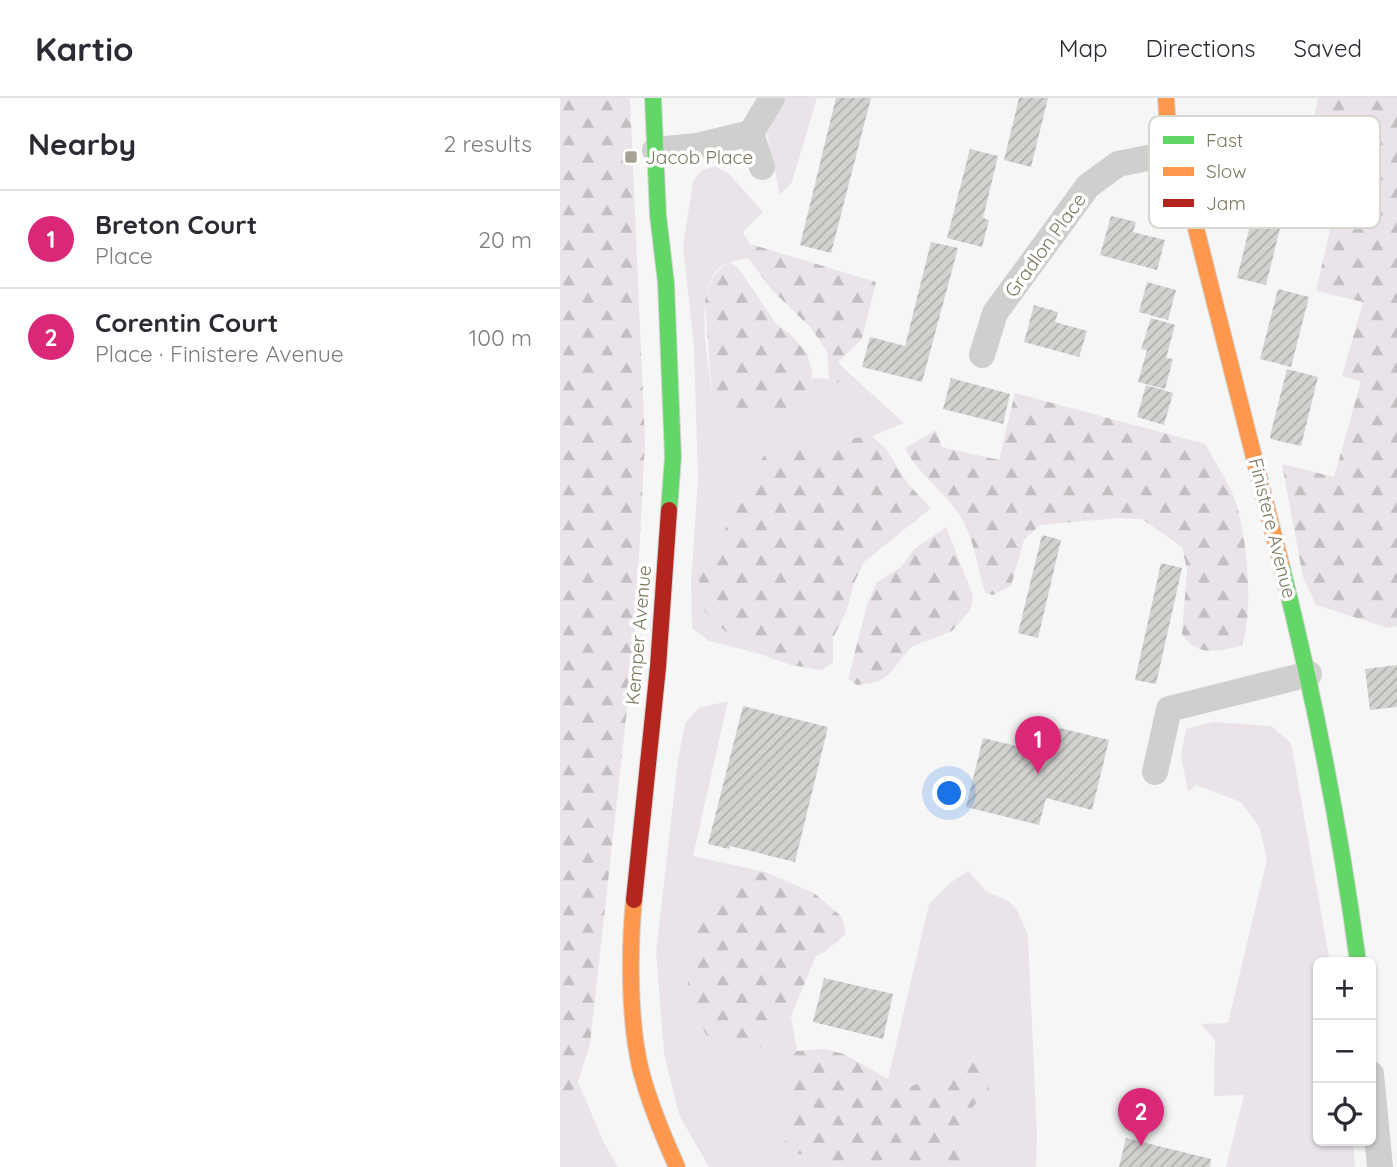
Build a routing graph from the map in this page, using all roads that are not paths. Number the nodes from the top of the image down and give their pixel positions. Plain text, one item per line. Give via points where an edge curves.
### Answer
1 (653, 98) edge
2 (772, 98) edge
3 (1166, 98) edge
4 (1168, 116) edge
5 (751, 133) junction
6 (654, 150) junction
7 (1149, 158) edge
8 (762, 167) dead end
9 (1196, 228) edge
10 (982, 355) dead end
11 (1309, 674) junction
12 (1155, 772) dead end
13 (1357, 957) edge
14 (1380, 1089) edge
15 (677, 1167) edge
16 (1380, 1167) edge

1 - 6 street, Kemper Avenue
2 - 5 street
3 - 4 street, Finistere Avenue
5 - 6 street
5 - 8 street
6 - 15 street, Kemper Avenue via 666,283 673,457 658,667 633,910 632,970 641,1070
7 - 10 street, Gradlon Place via 1118,164 1088,186 995,313
9 - 11 street, Finistere Avenue
11 - 12 street via 1169,709
11 - 13 street, Finistere Avenue
14 - 16 street

